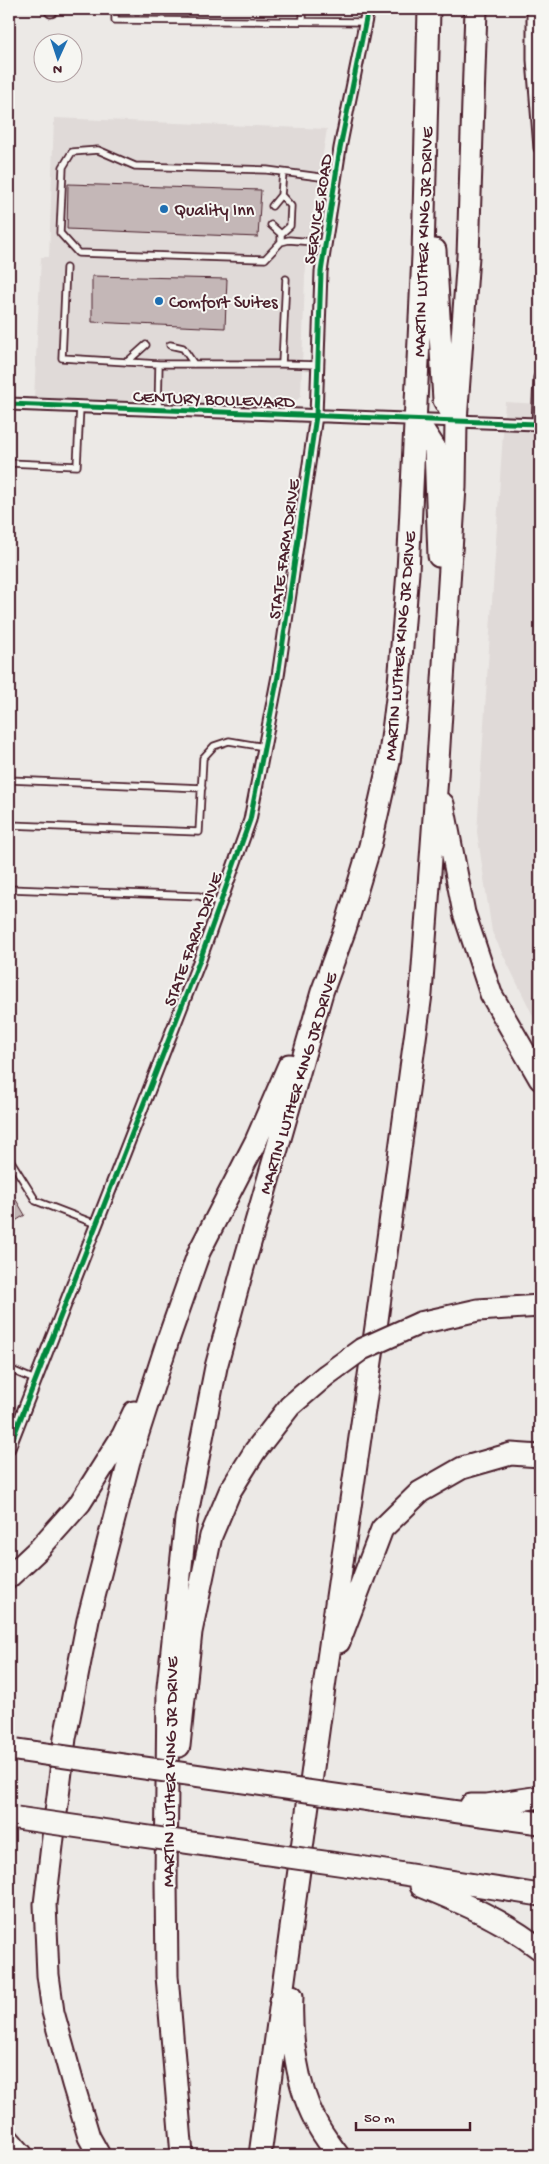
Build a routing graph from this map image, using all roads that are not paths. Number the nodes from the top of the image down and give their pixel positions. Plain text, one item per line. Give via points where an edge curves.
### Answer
1 (115, 9) edge
2 (303, 9) edge
3 (368, 9) edge
4 (429, 9) edge
5 (476, 9) edge
6 (533, 9) edge
7 (303, 21) junction
8 (366, 22) junction
9 (540, 148) edge
10 (283, 173) junction
11 (335, 179) junction
12 (281, 195) junction
13 (424, 204) junction
14 (272, 206) dead end
15 (271, 225) dead end
16 (280, 234) junction
17 (281, 242) junction
18 (325, 243) junction
19 (66, 268) dead end
20 (286, 280) dead end
21 (146, 345) dead end
22 (170, 345) dead end
23 (127, 362) junction
24 (159, 364) junction
25 (194, 364) junction
26 (282, 364) junction
27 (318, 365) junction
28 (540, 378) edge
29 (9, 404) edge
30 (80, 407) junction
31 (158, 410) junction
32 (316, 416) junction
33 (416, 419) junction
34 (456, 421) junction
35 (539, 424) edge
36 (9, 462) edge
37 (446, 639) junction
38 (265, 747) junction
39 (437, 777) junction
40 (9, 780) edge
41 (202, 788) junction
42 (9, 825) edge
43 (9, 889) edge
44 (220, 904) junction
45 (322, 992) junction
46 (540, 1079) edge
47 (9, 1158) edge
48 (96, 1224) junction
49 (540, 1306) edge
50 (168, 1340) junction
51 (9, 1369) edge
52 (35, 1380) junction
53 (9, 1448) edge
54 (540, 1456) edge
55 (9, 1577) edge
56 (325, 1680) junction
57 (13, 1749) edge
58 (540, 1797) edge
59 (406, 1805) junction
60 (13, 1817) edge
61 (540, 1823) edge
62 (389, 1872) junction
63 (166, 1881) junction
64 (540, 1895) edge
65 (295, 1900) junction
66 (540, 1949) edge
67 (9, 2140) edge
68 (22, 2155) edge
69 (99, 2155) edge
70 (182, 2155) edge
71 (260, 2155) edge
72 (338, 2155) edge

1 - 7 lane via 115,20
2 - 7 lane
3 - 8 street, SERVICE ROAD
4 - 13 highway, MARTIN LUTHER KING JR DRIVE
5 - 34 highway via 468,256
6 - 9 street via 533,60
7 - 8 lane
8 - 11 street, SERVICE ROAD
10 - 11 lane
10 - 12 lane
10 - 17 lane via 135,166 98,150 72,152 63,167 60,233 78,253 265,259
11 - 18 street, SERVICE ROAD
12 - 14 lane
12 - 16 lane via 291,206 290,226
13 - 33 highway, MARTIN LUTHER KING JR DRIVE
13 - 34 highway via 434,236 444,400
15 - 16 lane
16 - 17 lane
17 - 18 lane
18 - 27 street, SERVICE ROAD
19 - 23 lane via 62,358
20 - 26 lane
21 - 23 lane
22 - 25 lane via 183,348
23 - 24 lane
24 - 25 lane
24 - 31 lane
25 - 26 lane
26 - 27 lane
27 - 32 street, SERVICE ROAD
28 - 35 street
29 - 30 street, CENTURY BOULEVARD
30 - 31 street, CENTURY BOULEVARD
30 - 36 lane via 77,466
31 - 32 street, CENTURY BOULEVARD
32 - 33 street, CENTURY BOULEVARD
32 - 38 street, STATE FARM DRIVE
33 - 34 street, CENTURY BOULEVARD
33 - 37 highway via 436,448 440,613
33 - 45 highway, MARTIN LUTHER KING JR DRIVE via 408,572 389,762 370,846
34 - 35 street, CENTURY BOULEVARD
34 - 37 highway
37 - 39 highway
38 - 41 lane via 229,742 214,746 203,758
38 - 44 street, STATE FARM DRIVE via 250,820
39 - 46 highway via 464,913 491,994
39 - 56 highway via 421,994
40 - 41 lane
41 - 42 lane via 199,832
43 - 44 lane via 199,896
44 - 48 street, STATE FARM DRIVE
45 - 50 highway via 256,1140 199,1252
45 - 63 highway, MARTIN LUTHER KING JR DRIVE via 216,1367 186,1519 168,1687
47 - 48 lane via 36,1201
48 - 52 street, STATE FARM DRIVE
49 - 63 highway, bridge via 478,1310 420,1323 362,1350 290,1406 255,1451 230,1491 211,1536 191,1632
50 - 55 highway via 123,1435 80,1504
50 - 69 highway via 129,1461 88,1620 64,1738 45,1904 53,2012 89,2137
51 - 52 lane
52 - 53 street, STATE FARM DRIVE
54 - 56 highway via 511,1454 462,1468 420,1492 382,1529
56 - 65 highway
57 - 59 highway, bridge
58 - 59 highway via 488,1805
59 - 61 highway
60 - 62 highway, bridge
62 - 64 highway
62 - 66 highway via 464,1903 516,1930
63 - 70 highway, MARTIN LUTHER KING JR DRIVE via 167,1976
65 - 71 highway
65 - 72 highway via 291,2007 295,2044 303,2090 314,2118
67 - 68 highway

